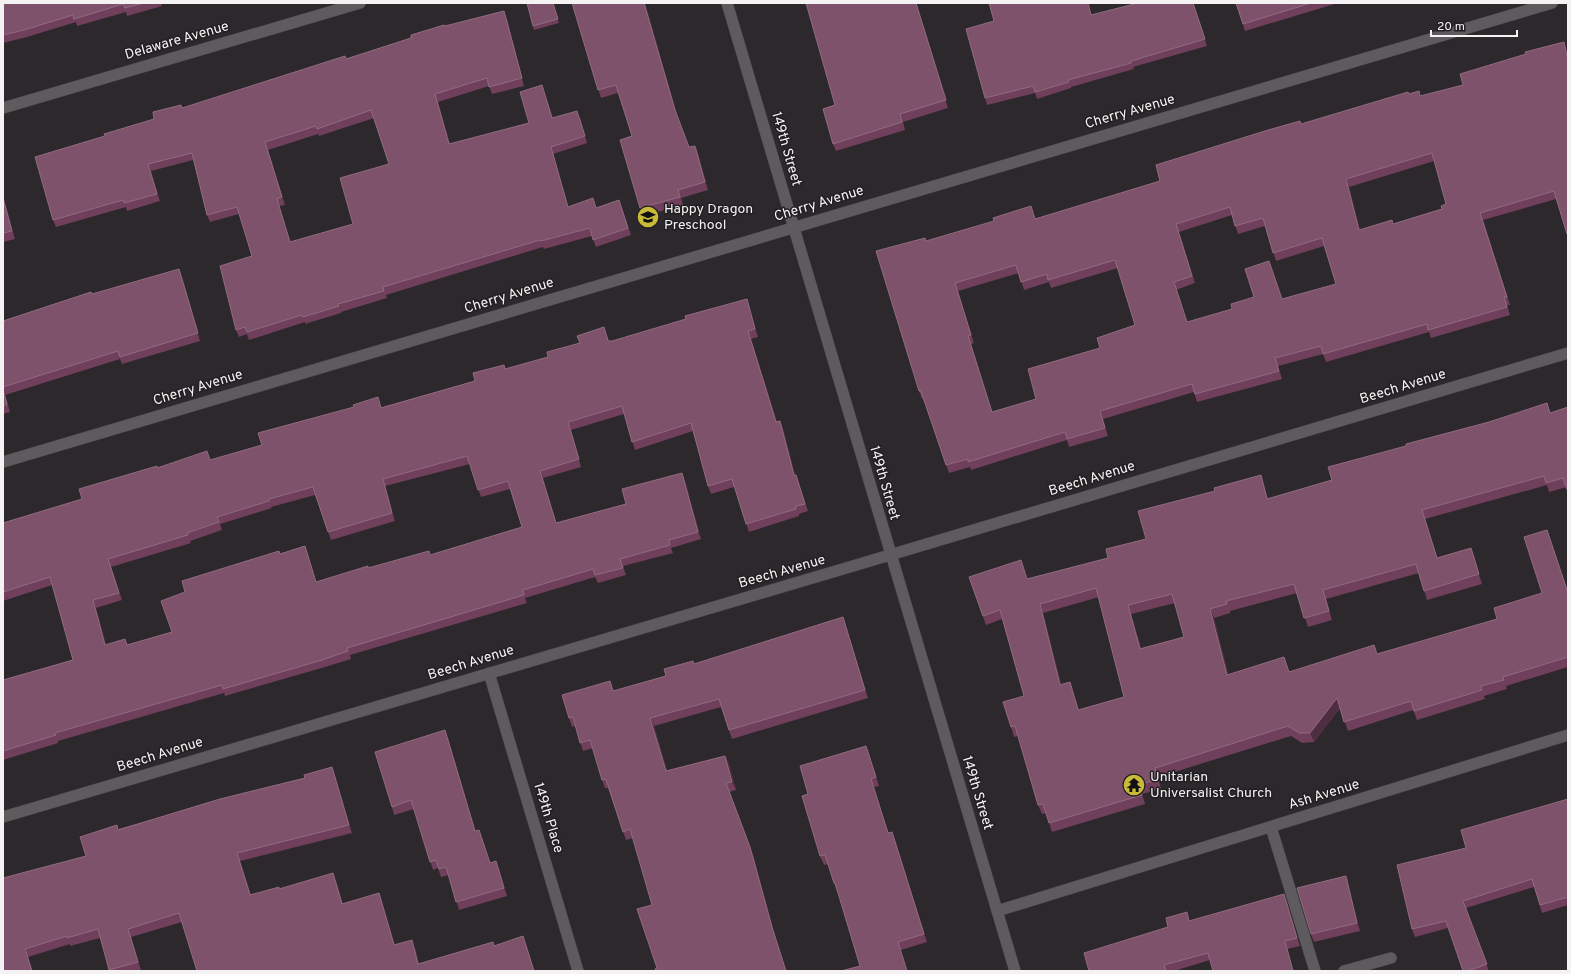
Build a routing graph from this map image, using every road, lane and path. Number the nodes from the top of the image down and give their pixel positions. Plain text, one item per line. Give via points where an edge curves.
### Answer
1 (360, 3) edge
2 (727, 3) edge
3 (1552, 3) edge
4 (3, 108) edge
5 (793, 228) junction
6 (1568, 353) edge
7 (3, 462) edge
8 (890, 555) junction
9 (489, 673) junction
10 (1568, 735) edge
11 (3, 817) edge
12 (1271, 827) junction
13 (997, 911) junction
14 (1391, 958) dead end
15 (578, 971) edge
16 (1015, 971) edge
17 (1315, 971) edge
18 (1344, 971) edge

1 - 4 street, Delaware Avenue
2 - 5 street, 149th Street
3 - 5 street, Cherry Avenue
5 - 7 street, Cherry Avenue
5 - 8 street, 149th Street
6 - 8 street, Beech Avenue
8 - 9 street, Beech Avenue
8 - 13 street, 149th Street
9 - 11 street, Beech Avenue
9 - 15 street, 149th Place
10 - 12 street, Ash Avenue
12 - 13 street, Ash Avenue
12 - 17 street
13 - 16 street, 149th Street
14 - 18 street

